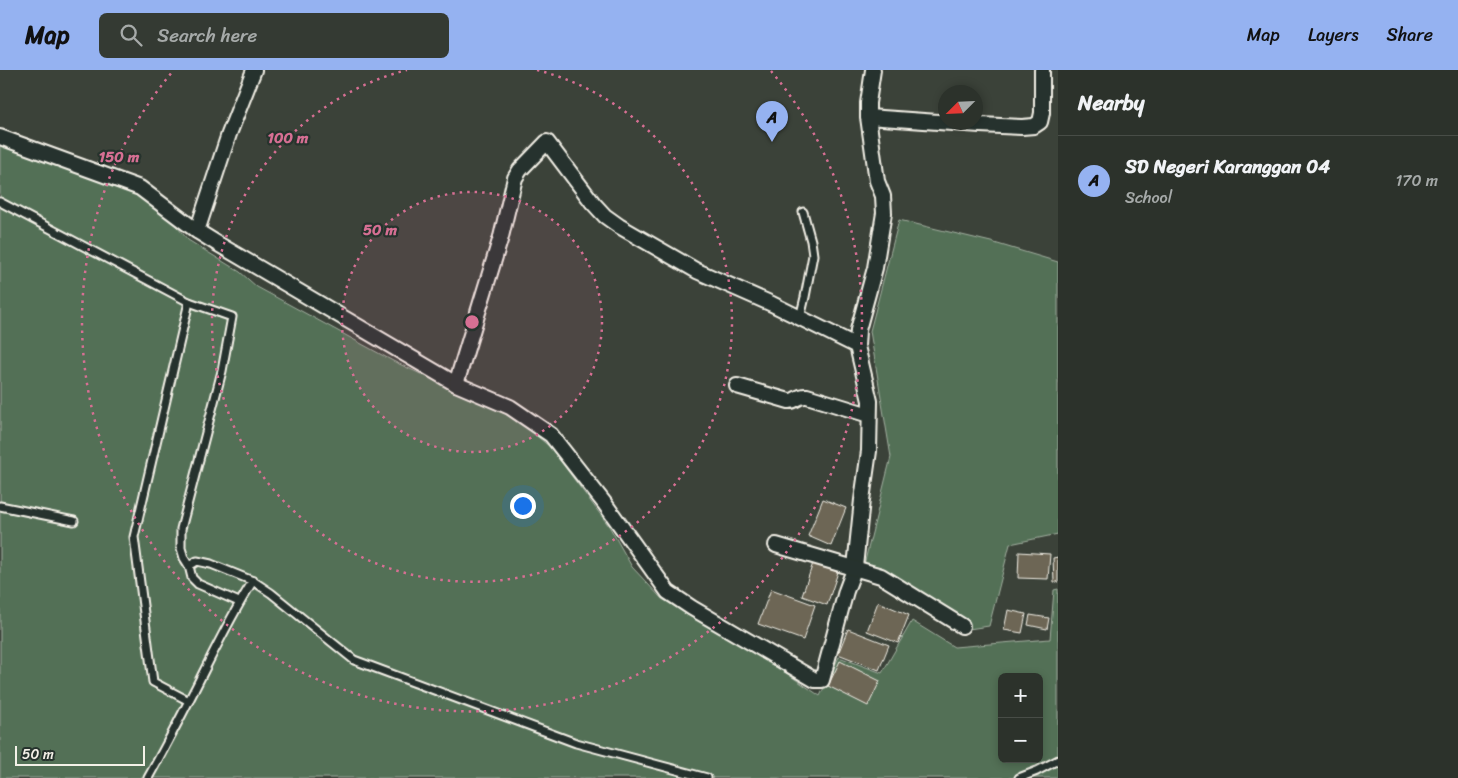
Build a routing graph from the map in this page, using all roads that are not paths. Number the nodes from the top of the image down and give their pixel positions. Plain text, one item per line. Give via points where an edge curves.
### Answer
1 (254, 70) edge
2 (873, 70) edge
3 (1042, 70) edge
4 (868, 117) junction
5 (0, 137) edge
6 (0, 202) edge
7 (803, 212) dead end
8 (197, 231) junction
9 (189, 302) junction
10 (800, 318) junction
11 (857, 346) junction
12 (456, 384) junction
13 (737, 386) dead end
14 (869, 415) junction
15 (0, 506) edge
16 (74, 521) dead end
17 (776, 544) dead end
18 (189, 566) junction
19 (854, 567) junction
20 (253, 581) junction
21 (240, 602) junction
22 (962, 626) dead end
23 (189, 701) junction
24 (1058, 760) edge
25 (148, 778) edge
26 (707, 778) edge
27 (1019, 778) edge

1 - 8 street
2 - 4 street
3 - 4 street via 1042,113 1040,122 1034,126
4 - 11 street via 884,205 875,268 858,330
5 - 8 street via 140,188
6 - 9 lane
7 - 10 lane via 813,255
8 - 12 street
9 - 18 lane via 232,317 222,371 181,529 181,548
9 - 23 lane via 134,537 153,682
10 - 11 street
10 - 12 street via 697,272 619,226 599,210 547,142 515,178
11 - 14 street via 870,401
12 - 19 street via 510,407 552,435 668,592 815,680 822,680
13 - 14 street via 792,402 799,396 807,396
14 - 19 street via 868,451
15 - 16 lane
17 - 19 street
18 - 20 lane via 197,561 211,564
18 - 21 lane via 192,578 198,584
19 - 22 street via 881,576
20 - 21 lane
20 - 26 lane via 354,660 576,743
21 - 23 lane
23 - 25 lane
24 - 27 lane

